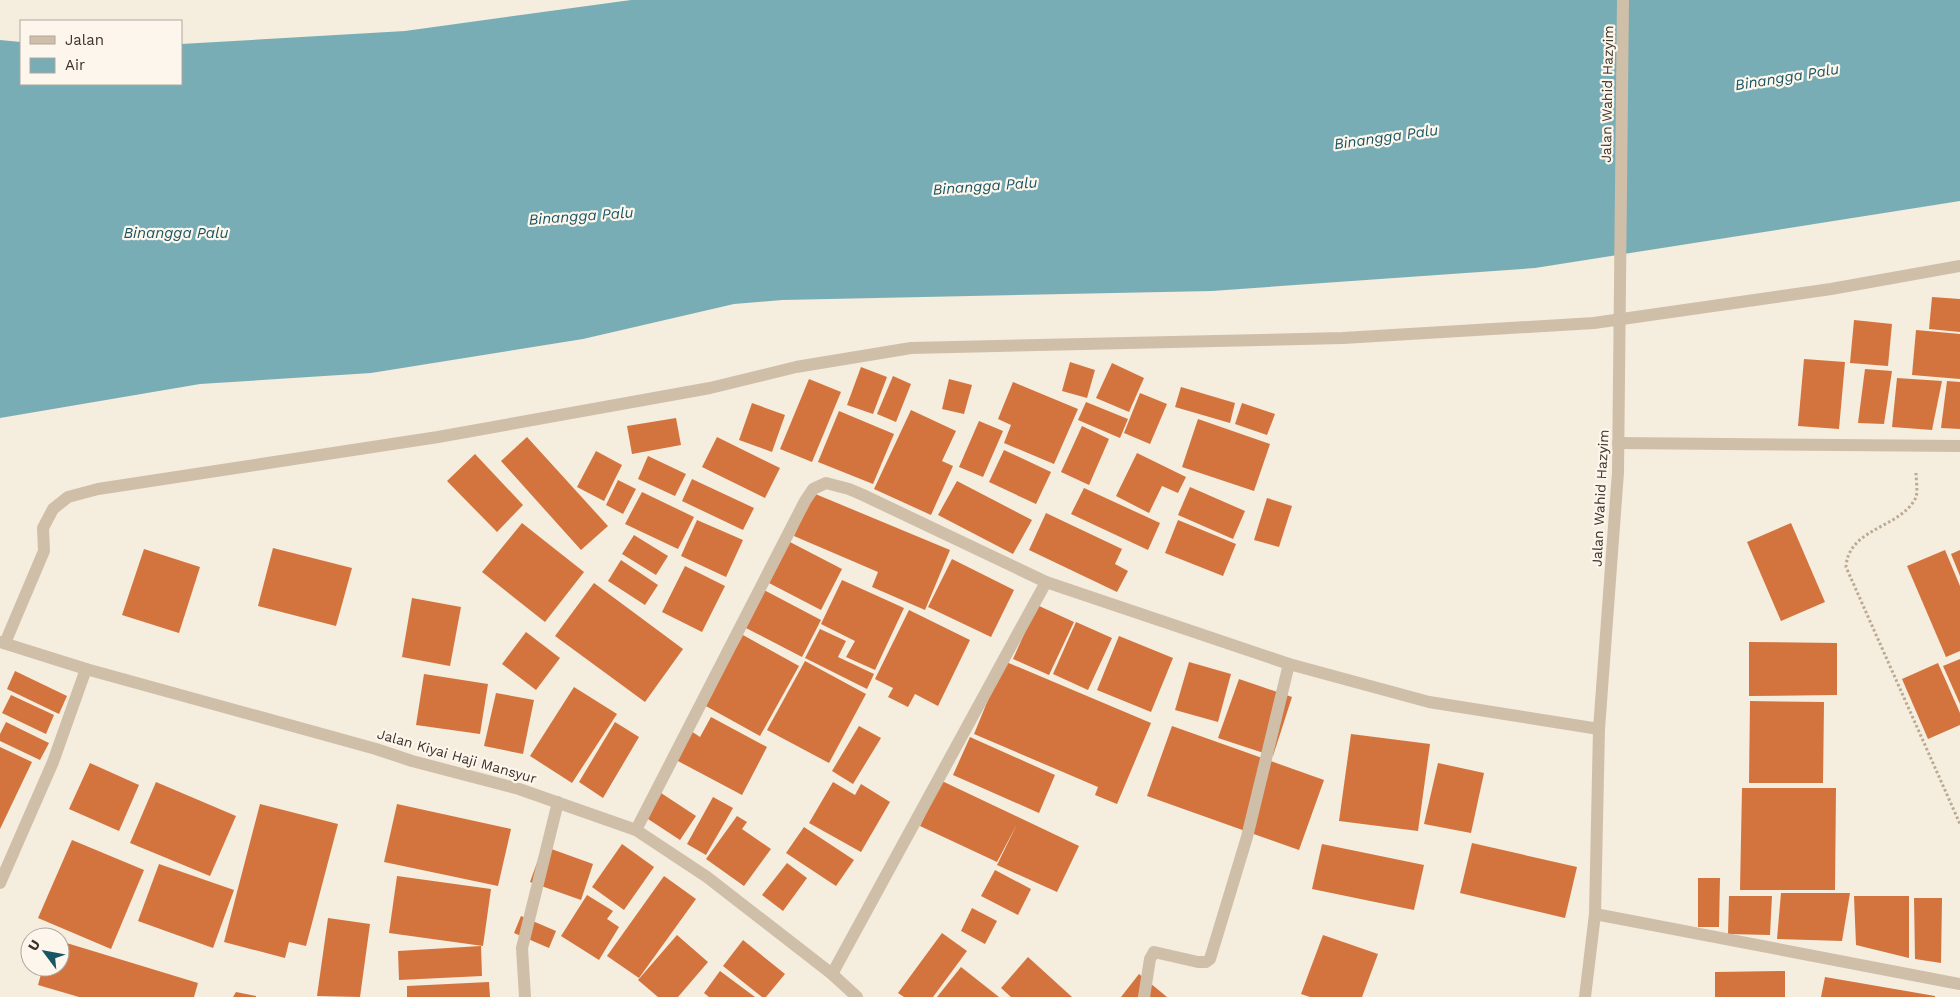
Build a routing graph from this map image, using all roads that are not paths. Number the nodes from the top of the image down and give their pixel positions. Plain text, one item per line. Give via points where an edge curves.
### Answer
1 (1623, 0) edge
2 (1960, 266) edge
3 (1618, 443) junction
4 (1960, 446) edge
5 (1046, 582) junction
6 (3, 643) edge
7 (1289, 664) junction
8 (86, 669) junction
9 (1599, 729) junction
10 (558, 802) junction
11 (636, 830) junction
12 (0, 883) edge
13 (1595, 914) junction
14 (832, 974) junction
15 (1957, 984) edge
16 (525, 997) edge
17 (857, 997) edge
18 (1144, 997) edge
19 (1584, 997) edge

1 - 3 street, Jalan Wahid Hazyim, bridge
2 - 6 street via 1831,289 1594,323 1343,338 911,348 796,367 710,388 438,437 98,489 68,497 53,509 43,528 44,551
3 - 4 street
3 - 9 street, Jalan Wahid Hazyim, bridge
5 - 7 street
5 - 11 street via 863,495 826,483 813,489
5 - 14 street
6 - 8 street, Jalan Kiyai Haji Mansyur
7 - 9 street via 1429,702
7 - 18 street via 1247,837 1210,959 1198,962 1154,952
8 - 10 street, Jalan Kiyai Haji Mansyur
8 - 12 street via 53,762
9 - 13 street, Jalan Wahid Hazyim
10 - 11 street, Jalan Kiyai Haji Mansyur
10 - 16 street via 522,948
11 - 14 street, Jalan Kiyai Haji Mansyur via 707,877
13 - 15 street
13 - 19 street, Jalan Wahid Hazyim
14 - 17 street, Jalan Kiyai Haji Mansyur

